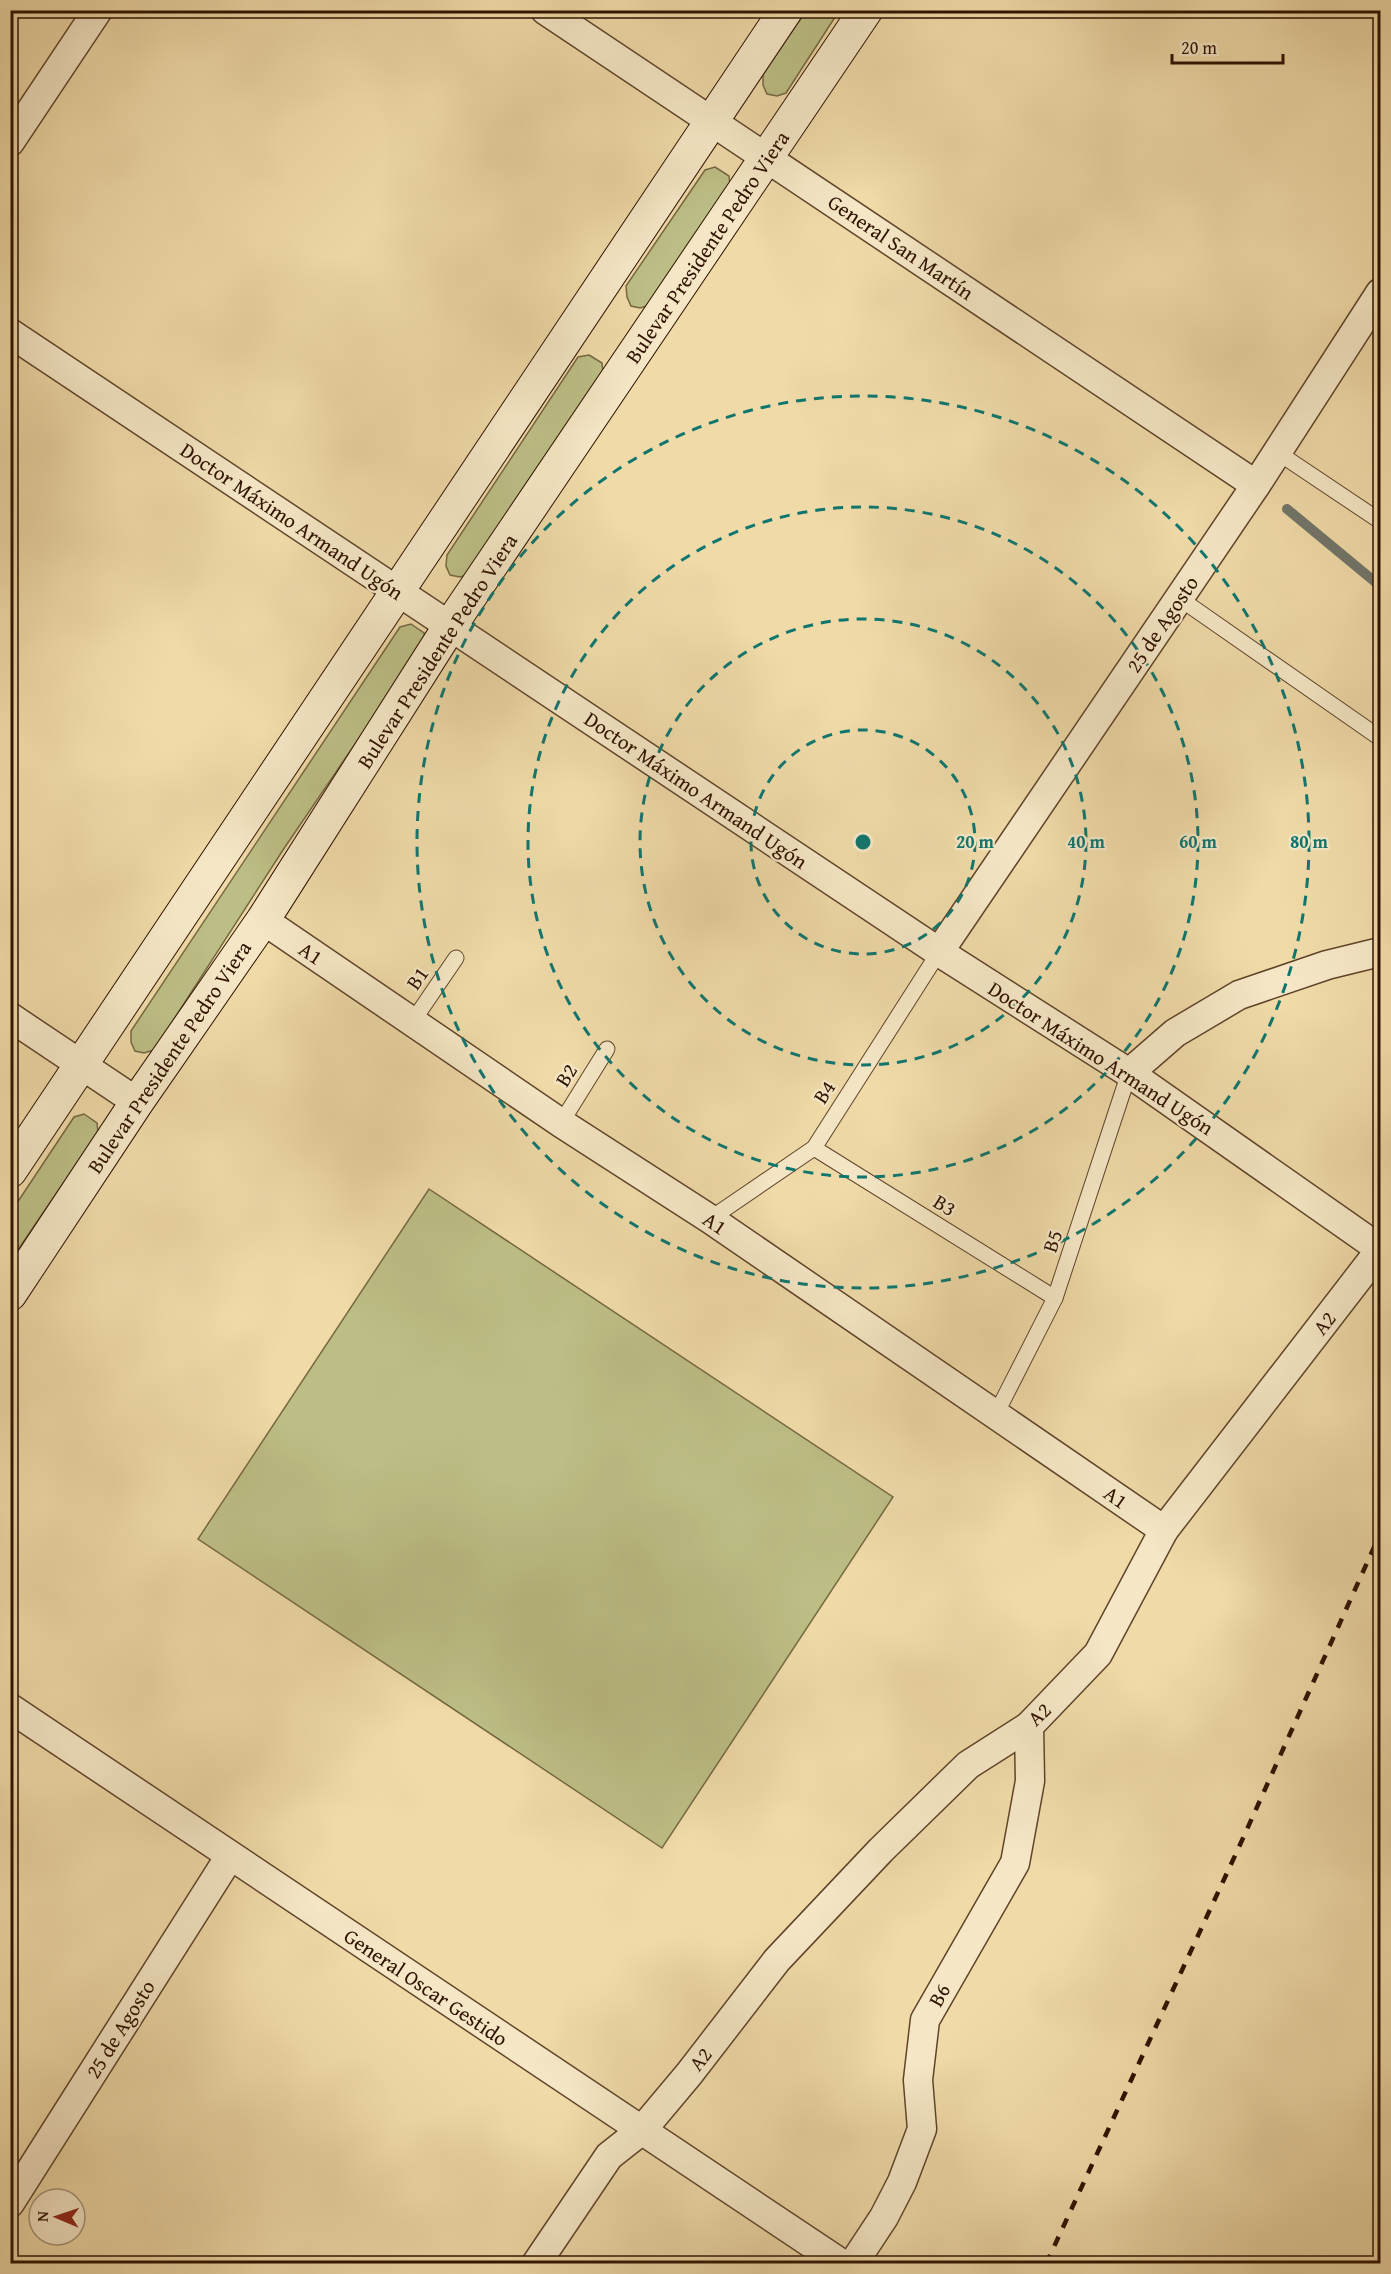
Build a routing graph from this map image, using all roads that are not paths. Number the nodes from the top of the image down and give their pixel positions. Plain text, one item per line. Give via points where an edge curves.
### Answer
1 (98, 10) edge
2 (544, 10) edge
3 (786, 10) edge
4 (866, 10) edge
5 (711, 123) junction
6 (10, 141) edge
7 (768, 158) junction
8 (1380, 293) edge
9 (10, 333) edge
10 (1277, 452) junction
11 (1256, 485) junction
12 (1380, 521) edge
13 (398, 591) junction
14 (1179, 598) junction
15 (450, 626) junction
16 (1380, 738) edge
17 (263, 920) junction
18 (939, 952) junction
19 (1380, 952) edge
20 (456, 958) dead end
21 (10, 1017) edge
22 (413, 1021) junction
23 (607, 1049) dead end
24 (82, 1064) junction
25 (1129, 1073) junction
26 (137, 1102) junction
27 (561, 1123) junction
28 (814, 1148) junction
29 (10, 1171) edge
30 (710, 1219) junction
31 (1380, 1249) edge
32 (10, 1294) edge
33 (1055, 1298) junction
34 (996, 1414) junction
35 (1164, 1530) junction
36 (10, 1708) edge
37 (1029, 1726) junction
38 (230, 1856) junction
39 (642, 2130) junction
40 (10, 2203) edge
41 (536, 2264) edge
42 (843, 2264) edge
43 (853, 2264) edge

1 - 6 street
2 - 5 street, General San Martín
3 - 5 street
4 - 7 street, Bulevar Presidente Pedro Viera
5 - 7 street, General San Martín
5 - 13 street
7 - 11 street, General San Martín
7 - 15 street, Bulevar Presidente Pedro Viera
8 - 10 street, 25 de Agosto
9 - 13 street, Doctor Máximo Armand Ugón
10 - 11 street, 25 de Agosto
10 - 12 lane
11 - 14 street, 25 de Agosto
13 - 15 street, Doctor Máximo Armand Ugón
13 - 24 street
14 - 16 lane
14 - 18 street, 25 de Agosto
15 - 17 street, Bulevar Presidente Pedro Viera
15 - 18 street, Doctor Máximo Armand Ugón
17 - 22 street, A1
17 - 26 street, Bulevar Presidente Pedro Viera
18 - 25 street, Doctor Máximo Armand Ugón
18 - 28 lane, B4
19 - 25 street via 1327,965 1239,995 1175,1033
20 - 22 lane, B1
21 - 24 street
22 - 27 street, A1
23 - 27 lane, B2
24 - 26 street
24 - 29 street
25 - 31 street, Doctor Máximo Armand Ugón
25 - 33 lane, B5
26 - 32 street, Bulevar Presidente Pedro Viera
27 - 30 street, A1
28 - 30 lane, B4
28 - 33 lane, B3
30 - 34 street, A1
31 - 35 street, A2
33 - 34 lane, B5
34 - 35 street, A1
35 - 37 street, A2 via 1098,1654
36 - 38 street, General Oscar Gestido
37 - 39 street, A2 via 968,1765 873,1858 777,1960
37 - 43 street, B6 via 1030,1781 1015,1863 926,2020 918,2080 922,2129 884,2217
38 - 39 street, General Oscar Gestido
38 - 40 street, 25 de Agosto
39 - 41 street, A2 via 609,2156
39 - 42 street, General Oscar Gestido

